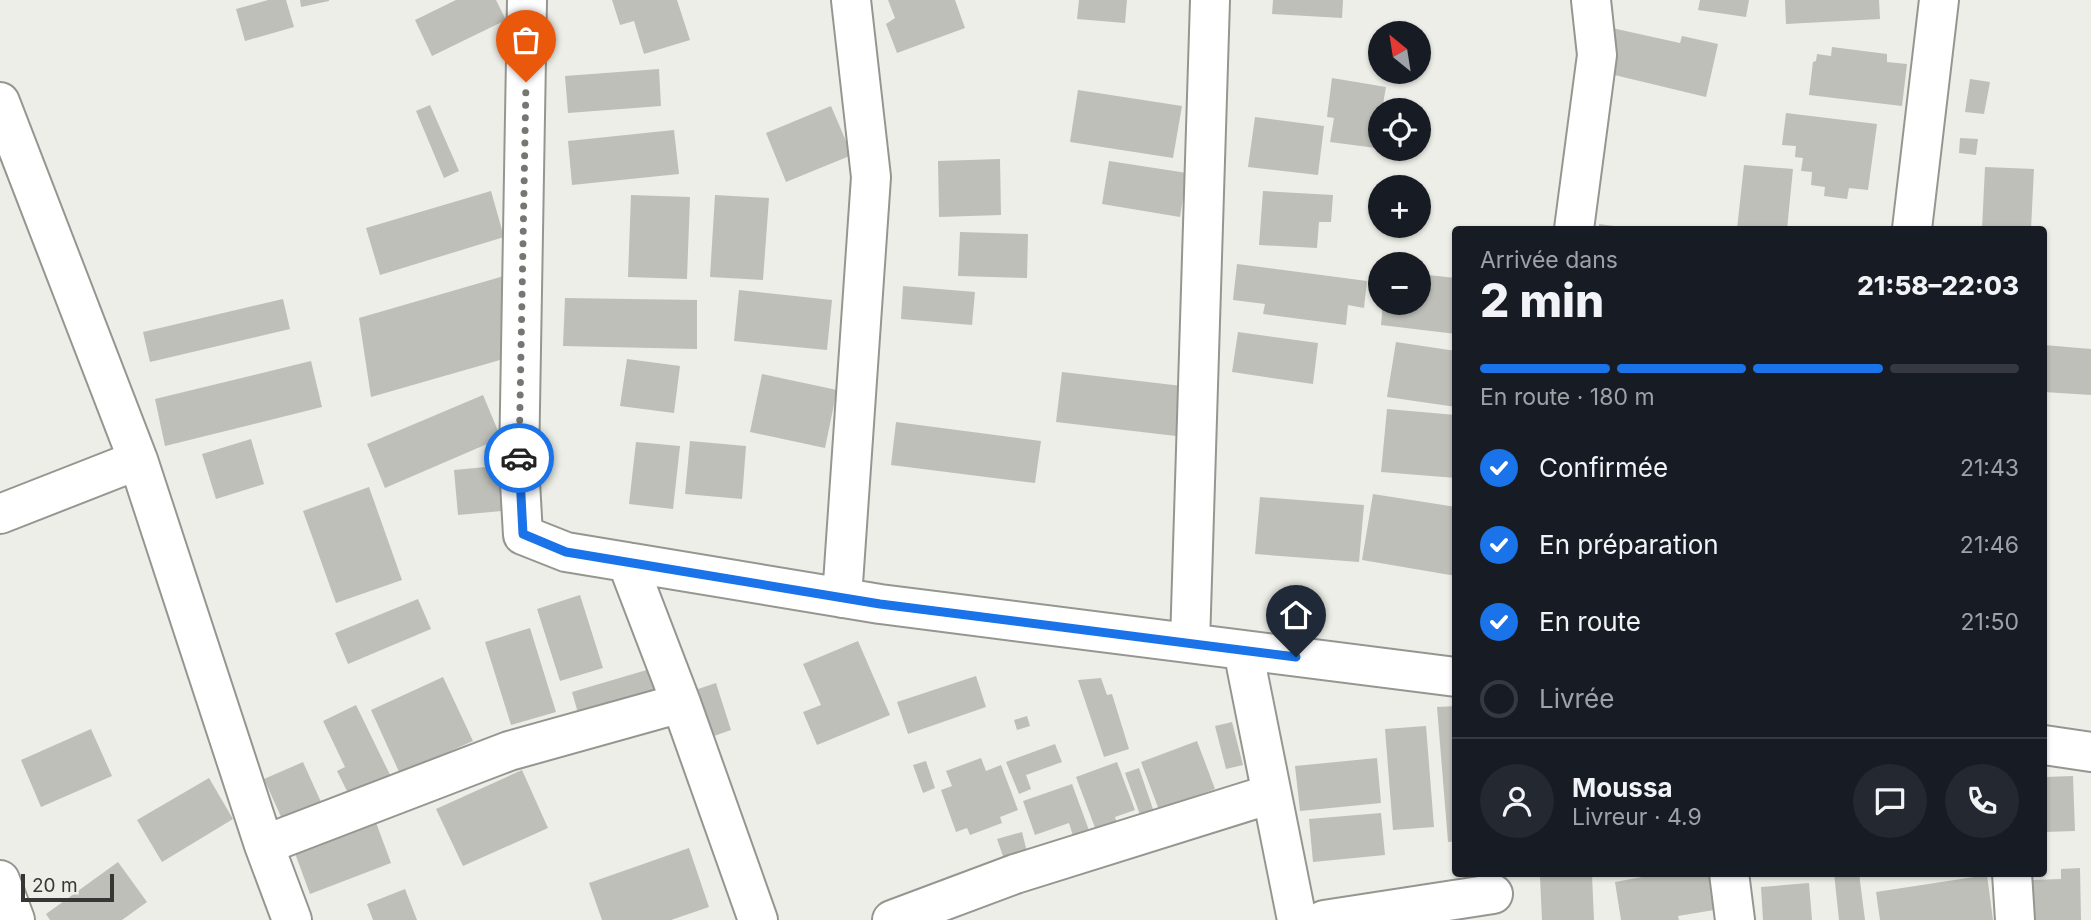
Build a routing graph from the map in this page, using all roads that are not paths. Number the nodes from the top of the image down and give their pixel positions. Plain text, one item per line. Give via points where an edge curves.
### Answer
1 (527, 0) edge
2 (851, 0) edge
3 (1210, 0) edge
4 (1591, 0) edge
5 (1939, 0) edge
6 (0, 102) edge
7 (1574, 226) edge
8 (1912, 226) edge
9 (138, 460) junction
10 (0, 514) edge
11 (627, 562) junction
12 (842, 598) junction
13 (1190, 643) junction
14 (1242, 650) junction
15 (1452, 676) edge
16 (681, 703) junction
17 (2047, 745) edge
18 (2091, 752) edge
19 (1271, 794) junction
20 (264, 845) junction
21 (1730, 877) edge
22 (2012, 877) edge
23 (0, 880) edge
24 (1493, 894) dead end
25 (15, 920) edge
26 (292, 920) edge
27 (758, 920) edge
28 (892, 920) edge
29 (1297, 920) edge
30 (1325, 920) edge
31 (1735, 920) edge
32 (2015, 920) edge

1 - 11 street via 519,465 523,534 566,552
2 - 12 street via 871,177
3 - 13 street
4 - 7 street via 1597,55
5 - 8 street
6 - 9 street
9 - 10 street
9 - 20 street
11 - 12 street
11 - 16 street
12 - 13 street
13 - 14 street
14 - 15 street
14 - 19 street
16 - 20 street via 509,751
16 - 27 street
17 - 18 street
19 - 28 street via 1015,874
19 - 29 street
20 - 26 street
21 - 31 street
22 - 32 street
23 - 25 street
24 - 30 street

